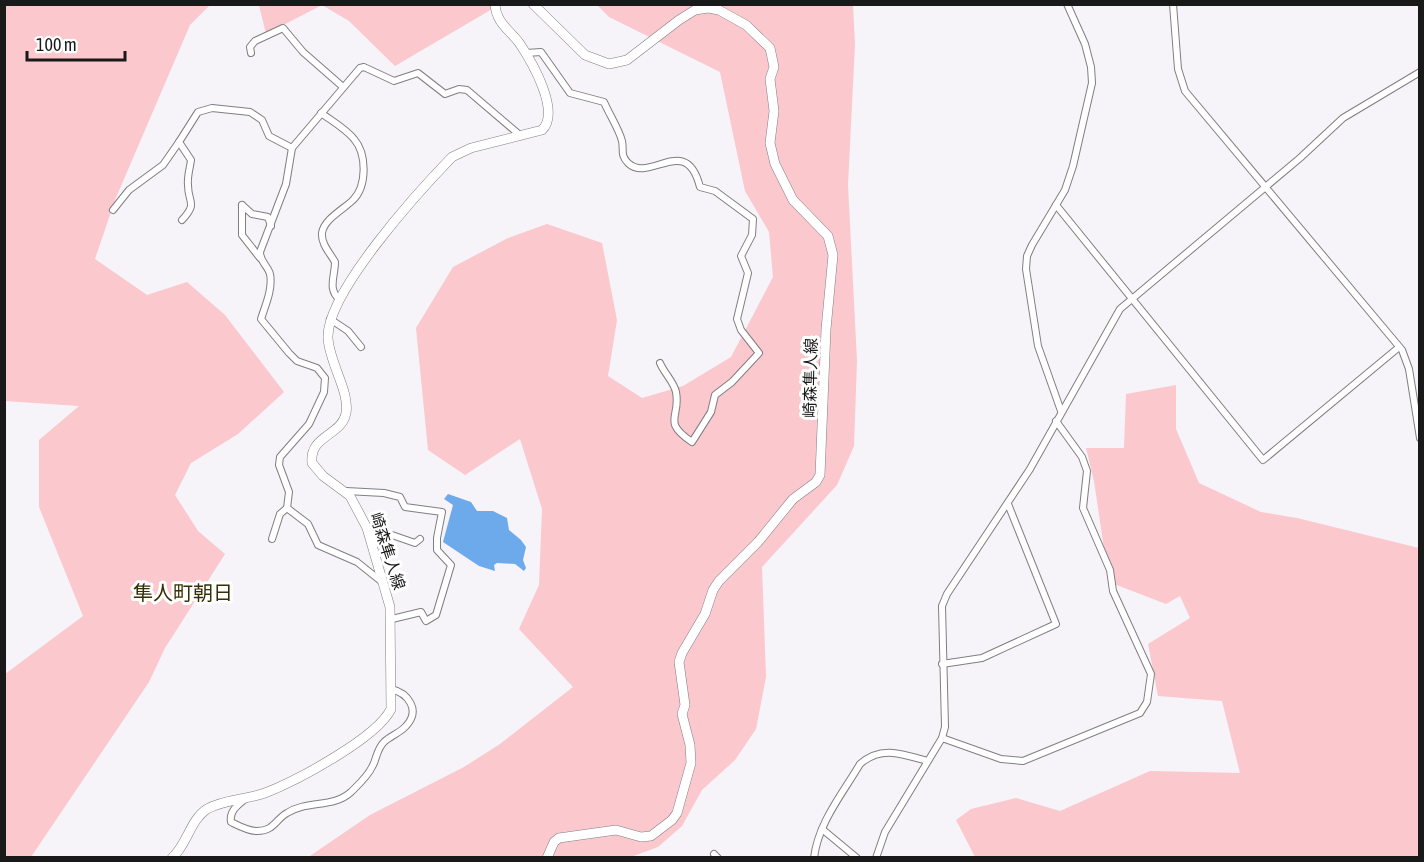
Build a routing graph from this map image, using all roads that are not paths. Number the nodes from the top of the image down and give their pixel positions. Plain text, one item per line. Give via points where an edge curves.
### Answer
1 (495, 4) edge
2 (532, 4) edge
3 (1067, 4) edge
4 (1173, 4) edge
5 (251, 53) dead end
6 (526, 53) junction
7 (1419, 72) edge
8 (343, 87) junction
9 (321, 113) junction
10 (521, 136) junction
11 (178, 142) junction
12 (292, 148) junction
13 (1266, 187) junction
14 (1056, 205) junction
15 (113, 210) dead end
16 (182, 220) dead end
17 (272, 226) junction
18 (260, 258) junction
19 (1132, 297) junction
20 (340, 300) junction
21 (330, 319) junction
22 (361, 347) dead end
23 (1398, 348) junction
24 (660, 363) dead end
25 (1061, 411) junction
26 (1056, 421) junction
27 (1419, 438) edge
28 (345, 491) junction
29 (1008, 504) junction
30 (287, 508) junction
31 (272, 539) dead end
32 (370, 539) junction
33 (420, 539) dead end
34 (382, 583) junction
35 (392, 619) junction
36 (942, 664) junction
37 (391, 689) junction
38 (942, 738) junction
39 (927, 761) junction
40 (245, 799) junction
41 (822, 828) junction
42 (172, 858) edge
43 (547, 858) edge
44 (814, 858) edge
45 (857, 858) edge
46 (876, 858) edge

1 - 6 main road, 崎森隼人線 via 498,19
2 - 43 main road, 崎森隼人線 via 585,55 609,64 627,60 696,10 719,10 756,32 770,48 774,67 770,79 774,111 770,143 775,164 793,200 828,236 833,255 820,475 719,581 682,653 682,714 691,763 677,813 666,827 651,836 609,830 559,838
3 - 14 street via 1085,44 1092,83 1073,166
4 - 13 street via 1178,69 1185,91
5 - 8 street via 255,41 283,28 303,52
6 - 10 main road, 崎森隼人線 via 550,114 542,130
6 - 24 street via 541,52 570,93 604,102 622,142 621,153 634,167 646,168 669,159 679,161 693,170 700,187 715,191 753,219 752,235 741,256 748,273 737,319 759,353 715,395 711,412 692,442 675,429 676,392
7 - 13 street via 1343,118
8 - 9 street
8 - 10 street via 364,67 393,81 418,73 445,94 467,90
9 - 12 street
9 - 20 street via 354,139 363,170 361,188 355,198 322,231 322,242 335,262 332,288
10 - 20 main road, 崎森隼人線 via 471,148 452,157 362,263
11 - 12 street via 198,112 212,108 258,115 269,136
11 - 15 street via 163,165 129,190
11 - 16 street via 191,160 187,181 191,209
12 - 17 street via 286,184
13 - 19 street
13 - 23 street
14 - 19 street
14 - 25 street via 1027,256 1026,269 1038,346
17 - 18 street
17 - 18 street via 268,217 252,214 242,205 242,235
18 - 30 street via 270,274 261,319 297,361 316,368 325,378 326,387 309,424 280,457 289,492
19 - 23 street via 1263,460
19 - 25 street via 1110,322
20 - 21 main road, 崎森隼人線
21 - 22 street via 348,331
21 - 28 main road, 崎森隼人線 via 329,348 346,414 342,423 318,441 312,457 318,471
23 - 27 street via 1409,369
25 - 26 street
26 - 29 street
26 - 38 street via 1082,457 1087,471 1083,508 1110,570 1113,591 1151,674 1147,702 1140,713 1023,761 1001,759
28 - 32 main road, 崎森隼人線 via 363,516
28 - 35 street via 384,493 400,497 405,507 442,512 437,550 451,566 436,615 426,621 421,612
29 - 36 street via 942,606
29 - 36 street via 1056,624 982,658
30 - 31 street via 280,514
30 - 34 street via 308,524 318,545 357,562
32 - 33 street via 388,535 415,543
32 - 34 main road, 崎森隼人線
34 - 35 main road, 崎森隼人線
35 - 37 main road, 崎森隼人線
36 - 38 street
37 - 40 main road, 崎森隼人線 via 388,716 373,728 317,768
37 - 40 street via 403,692 410,700 411,718 384,741 369,772 350,793 339,801 285,813 270,829 256,831 231,822 234,808
38 - 39 street
39 - 41 street via 896,752 874,754 861,764
39 - 46 street via 885,832
40 - 42 main road, 崎森隼人線 via 206,810
41 - 44 street
41 - 45 street

